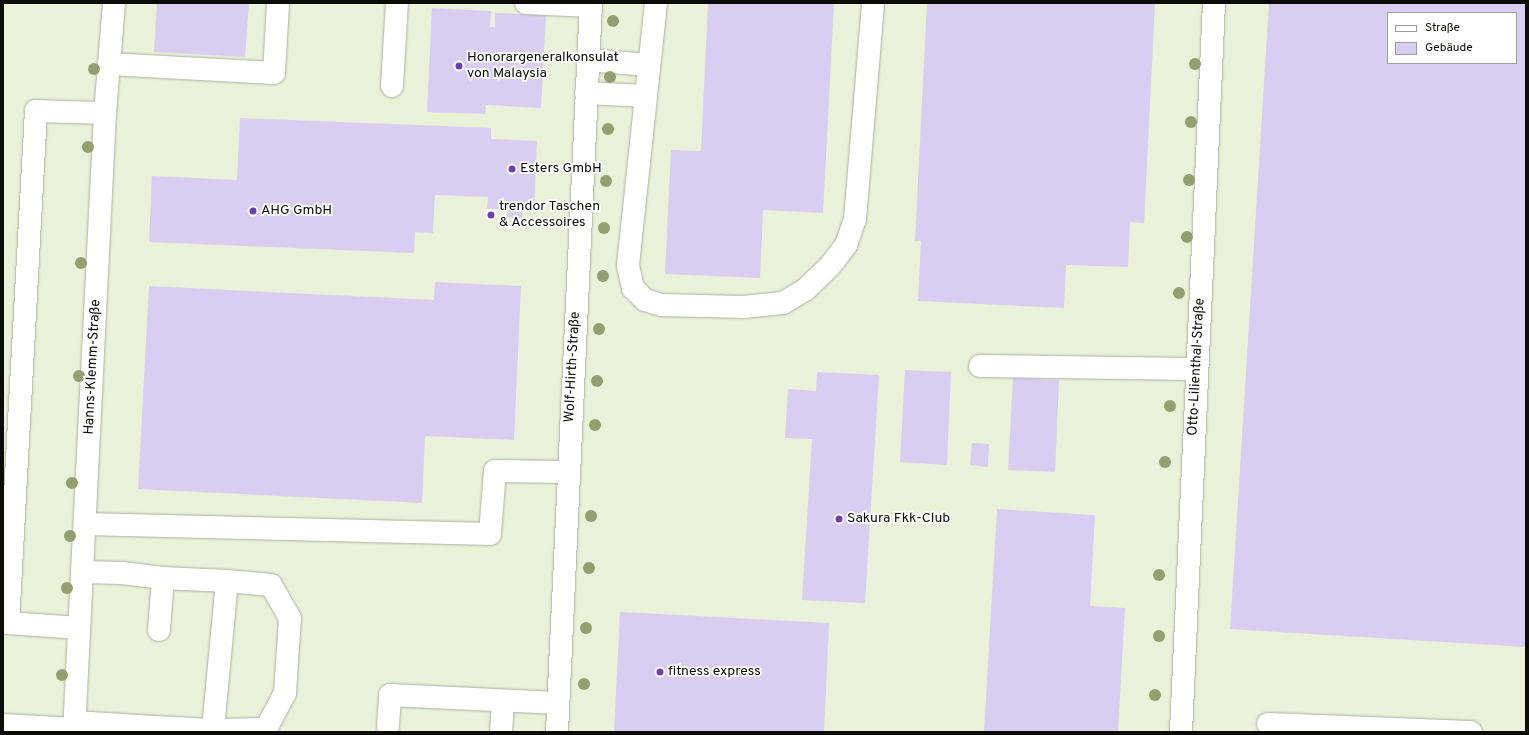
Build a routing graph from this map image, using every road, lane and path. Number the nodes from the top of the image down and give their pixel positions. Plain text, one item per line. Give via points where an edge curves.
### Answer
1 (114, 3) edge
2 (278, 3) edge
3 (396, 3) edge
4 (526, 3) edge
5 (656, 3) edge
6 (873, 3) edge
7 (1214, 3) edge
8 (591, 5) edge
9 (588, 60) junction
10 (109, 64) junction
11 (648, 65) junction
12 (392, 86) dead end
13 (586, 94) junction
14 (645, 96) junction
15 (105, 113) junction
16 (980, 366) dead end
17 (1197, 369) junction
18 (568, 472) junction
19 (85, 524) junction
20 (82, 572) junction
21 (163, 578) junction
22 (227, 581) junction
23 (5, 625) edge
24 (80, 628) junction
25 (159, 630) dead end
26 (503, 701) junction
27 (558, 703) junction
28 (1268, 724) dead end
29 (3, 725) edge
30 (388, 726) dead end
31 (75, 727) edge
32 (153, 729) edge
33 (213, 730) junction
34 (501, 732) edge
35 (557, 732) edge
36 (1181, 732) edge
37 (1471, 732) edge

1 - 10 street, Hanns-Klemm-Straße
2 - 10 street via 274,74
3 - 12 street
4 - 8 street
5 - 11 street
6 - 14 street via 855,219 846,244 829,267 805,290 782,303 743,307 661,305 645,300 633,288 628,266
7 - 17 street, Otto-Lilienthal-Straße
8 - 9 street, Wolf-Hirth-Straße
9 - 11 street
9 - 13 street, Wolf-Hirth-Straße
10 - 15 street, Hanns-Klemm-Straße
11 - 14 street
13 - 14 street
13 - 18 street, Wolf-Hirth-Straße
15 - 19 street, Hanns-Klemm-Straße
15 - 23 street via 36,111
16 - 17 street
17 - 36 street, Otto-Lilienthal-Straße
18 - 19 street via 495,471 490,534
18 - 27 street, Wolf-Hirth-Straße
19 - 20 street, Hanns-Klemm-Straße
20 - 21 street
20 - 24 street, Hanns-Klemm-Straße
21 - 22 street
21 - 25 street
22 - 33 street
22 - 33 street via 271,585 290,618 285,692 266,729
23 - 24 street
24 - 31 street, Hanns-Klemm-Straße
26 - 27 street
26 - 30 street via 390,695
26 - 34 street
27 - 35 street, Wolf-Hirth-Straße
28 - 37 street
29 - 31 street
31 - 32 street
32 - 33 street

